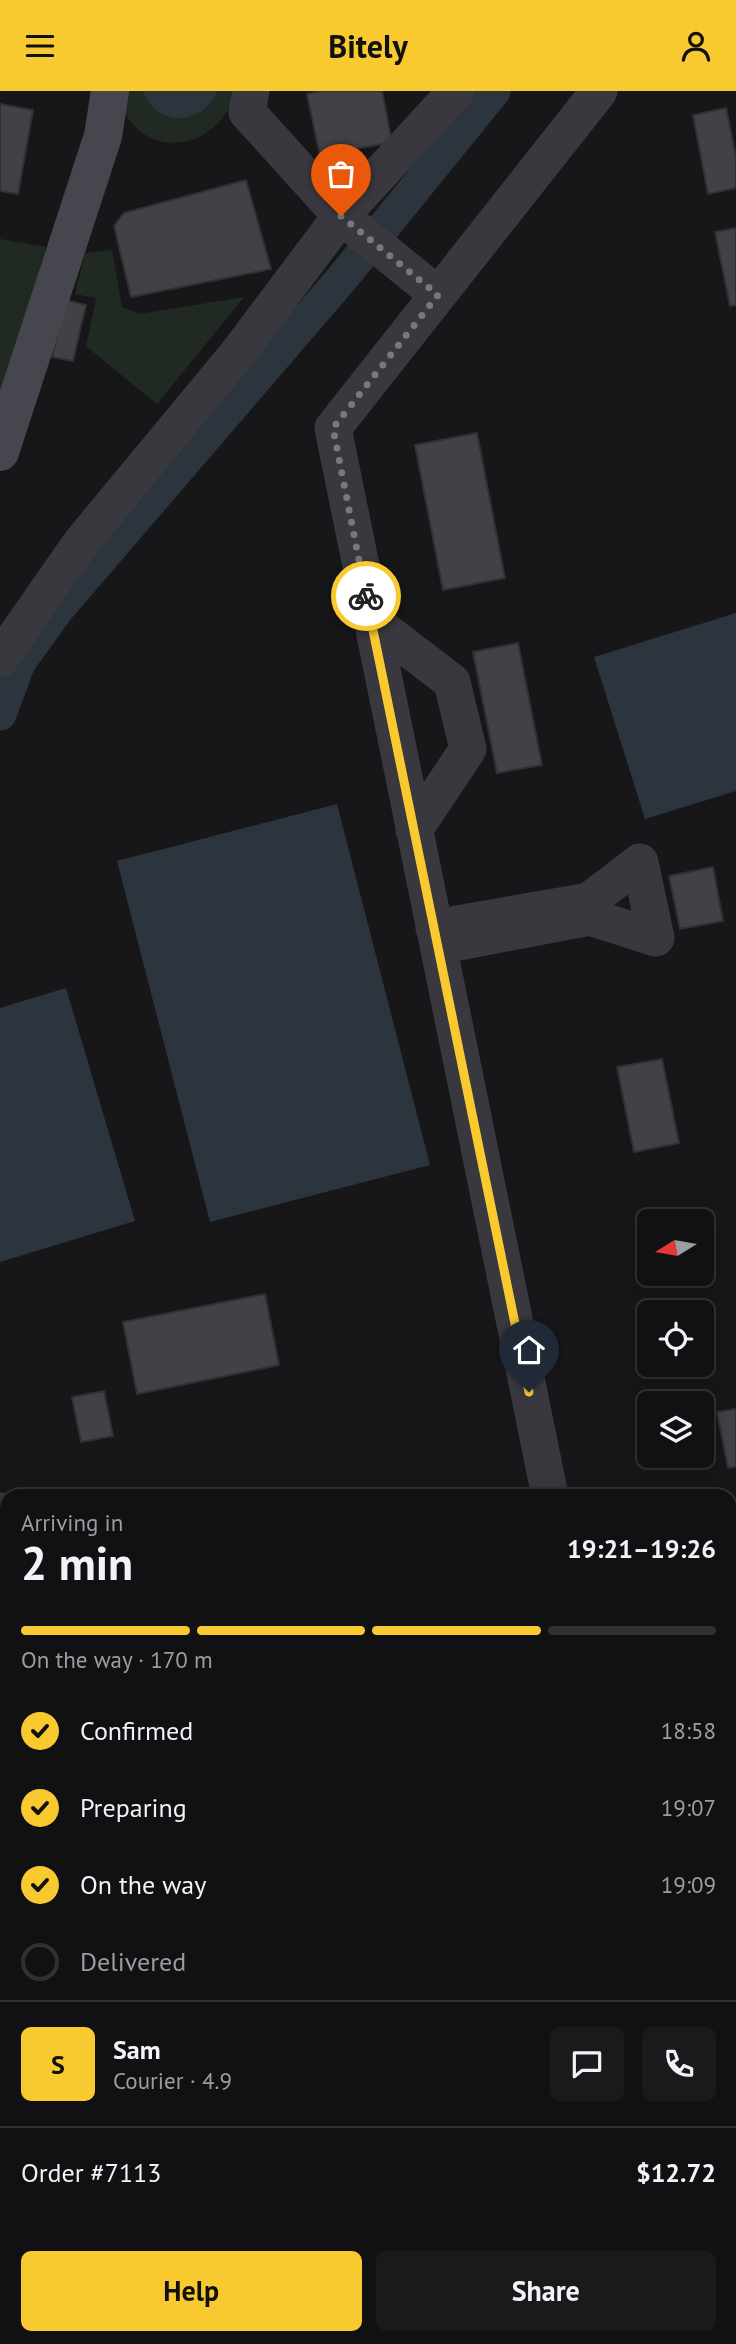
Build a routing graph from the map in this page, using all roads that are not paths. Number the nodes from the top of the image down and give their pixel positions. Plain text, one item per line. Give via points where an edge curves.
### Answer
1 (110, 91) edge
2 (251, 91) edge
3 (456, 91) edge
4 (599, 91) edge
5 (341, 216) junction
6 (438, 295) junction
7 (4, 429) edge
8 (371, 620) junction
9 (0, 659) edge
10 (414, 830) junction
11 (436, 937) junction
12 (549, 1489) edge

1 - 7 street via 103,136
2 - 5 street via 247,112
3 - 5 street
4 - 6 street
5 - 6 street
5 - 9 street via 238,353 80,544
6 - 8 street via 333,428
8 - 10 street
8 - 10 street via 452,682 468,749
10 - 11 street
11 - 11 street via 590,917 656,938 640,862 589,901
11 - 12 street

